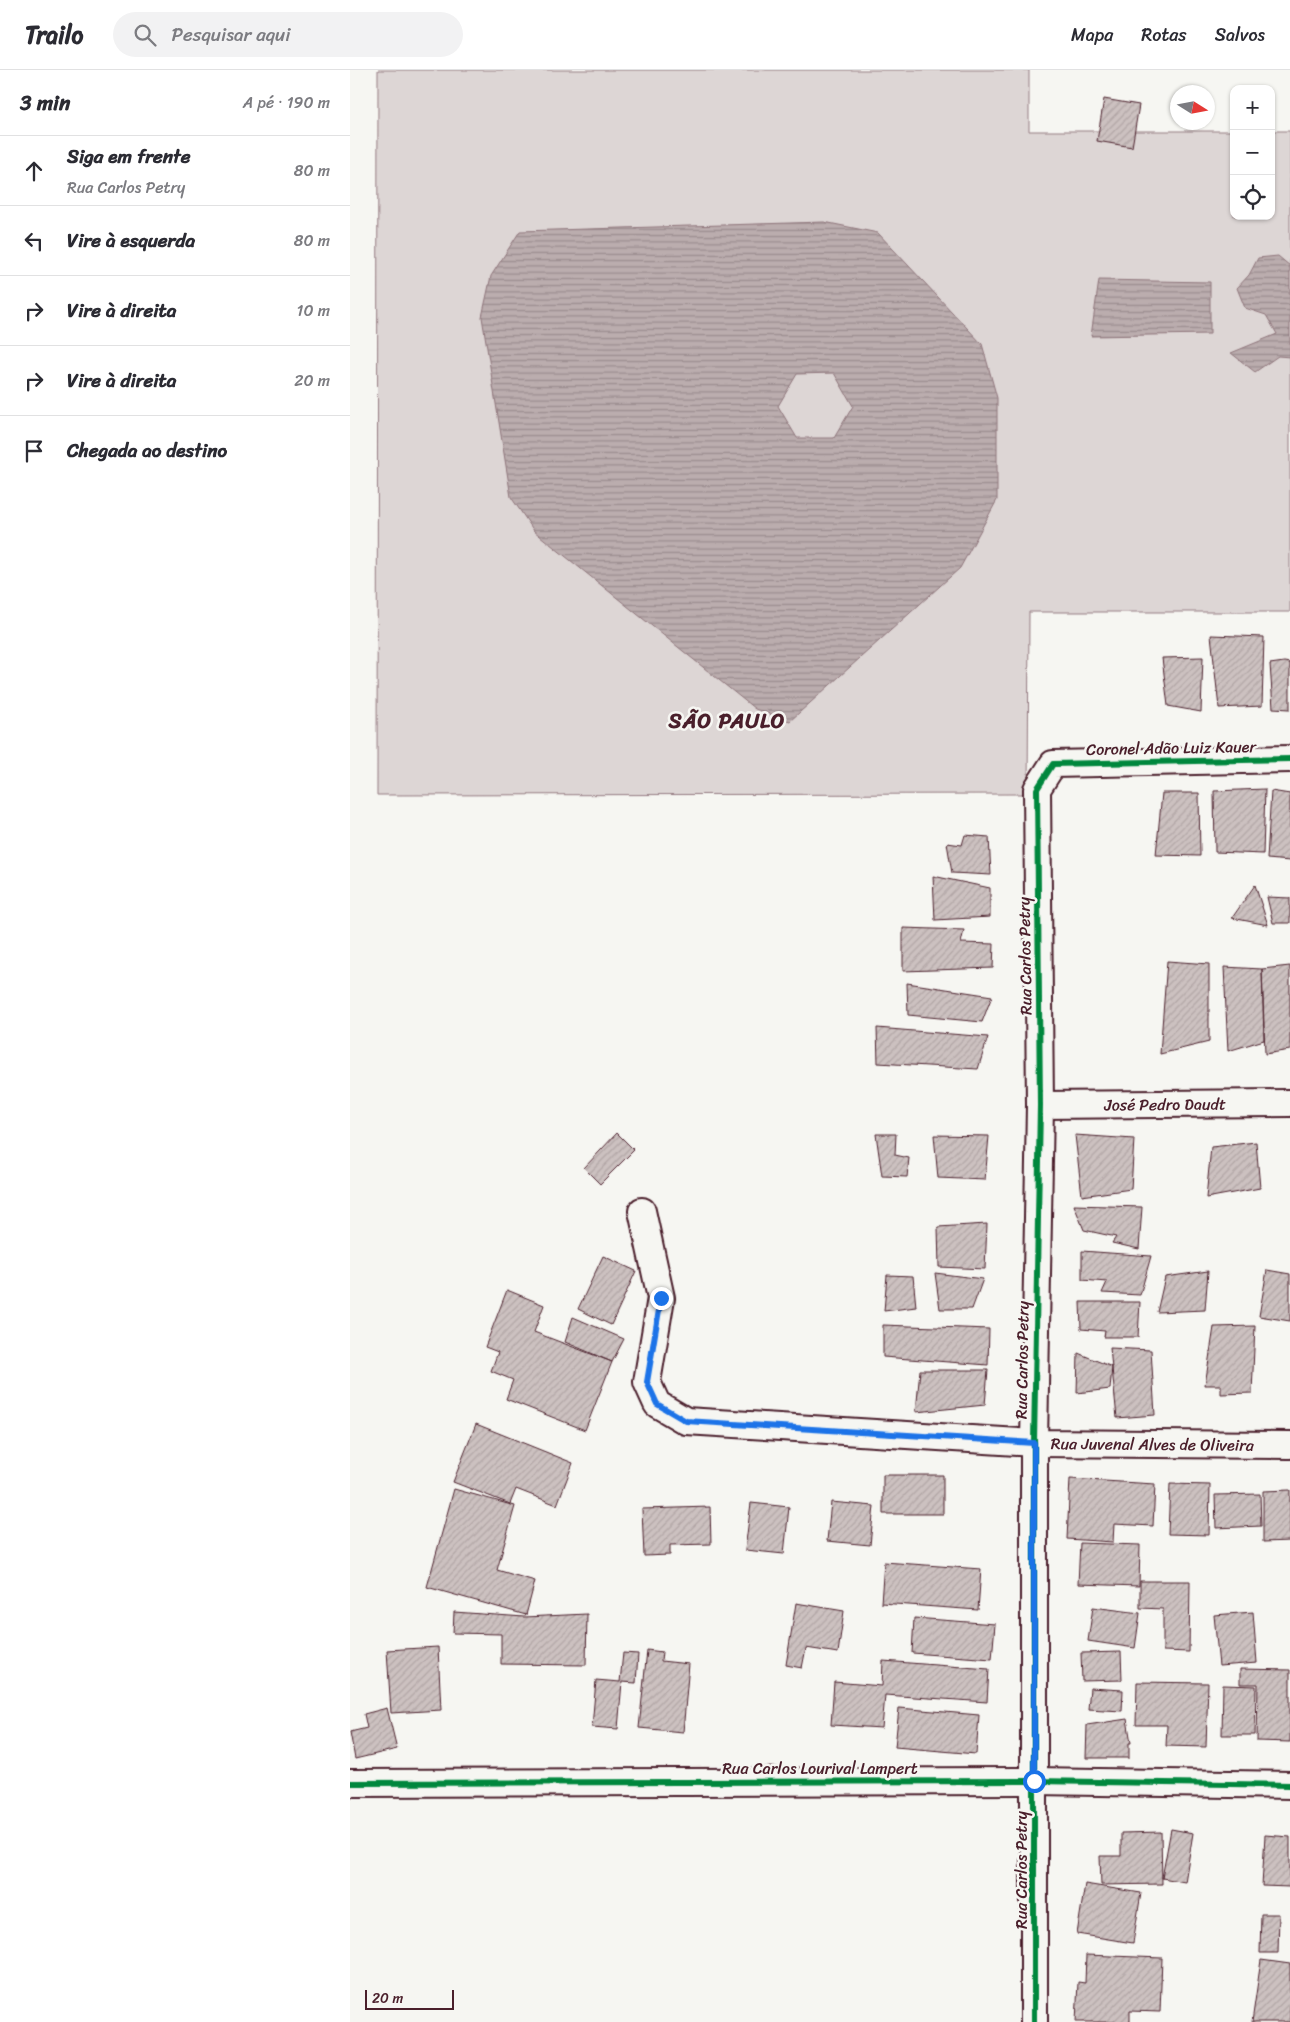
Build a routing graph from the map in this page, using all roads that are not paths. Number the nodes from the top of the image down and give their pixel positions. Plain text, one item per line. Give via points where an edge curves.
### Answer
1 (1290, 759) edge
2 (1054, 764) joint
3 (1290, 1103) edge
4 (1040, 1105) junction
5 (642, 1211) dead end
6 (1034, 1443) junction
7 (1290, 1445) edge
8 (1034, 1781) junction
9 (350, 1782) edge
10 (1290, 1785) edge
11 (1034, 2022) edge

1 - 2 street, Coronel Adão Luiz Kauer
2 - 4 street, Rua Carlos Petry via 1037,789
3 - 4 street, José Pedro Daudt
4 - 6 street, Rua Carlos Petry
5 - 6 street, Rua Juvenal Alves de Oliveira via 661,1298 647,1382 657,1404 686,1421
6 - 7 street, Rua Juvenal Alves de Oliveira
6 - 8 street, Rua Carlos Petry
8 - 9 street, Rua Carlos Lourival Lampert
8 - 10 street, Rua Carlos Lourival Lampert
8 - 11 street, Rua Carlos Petry

